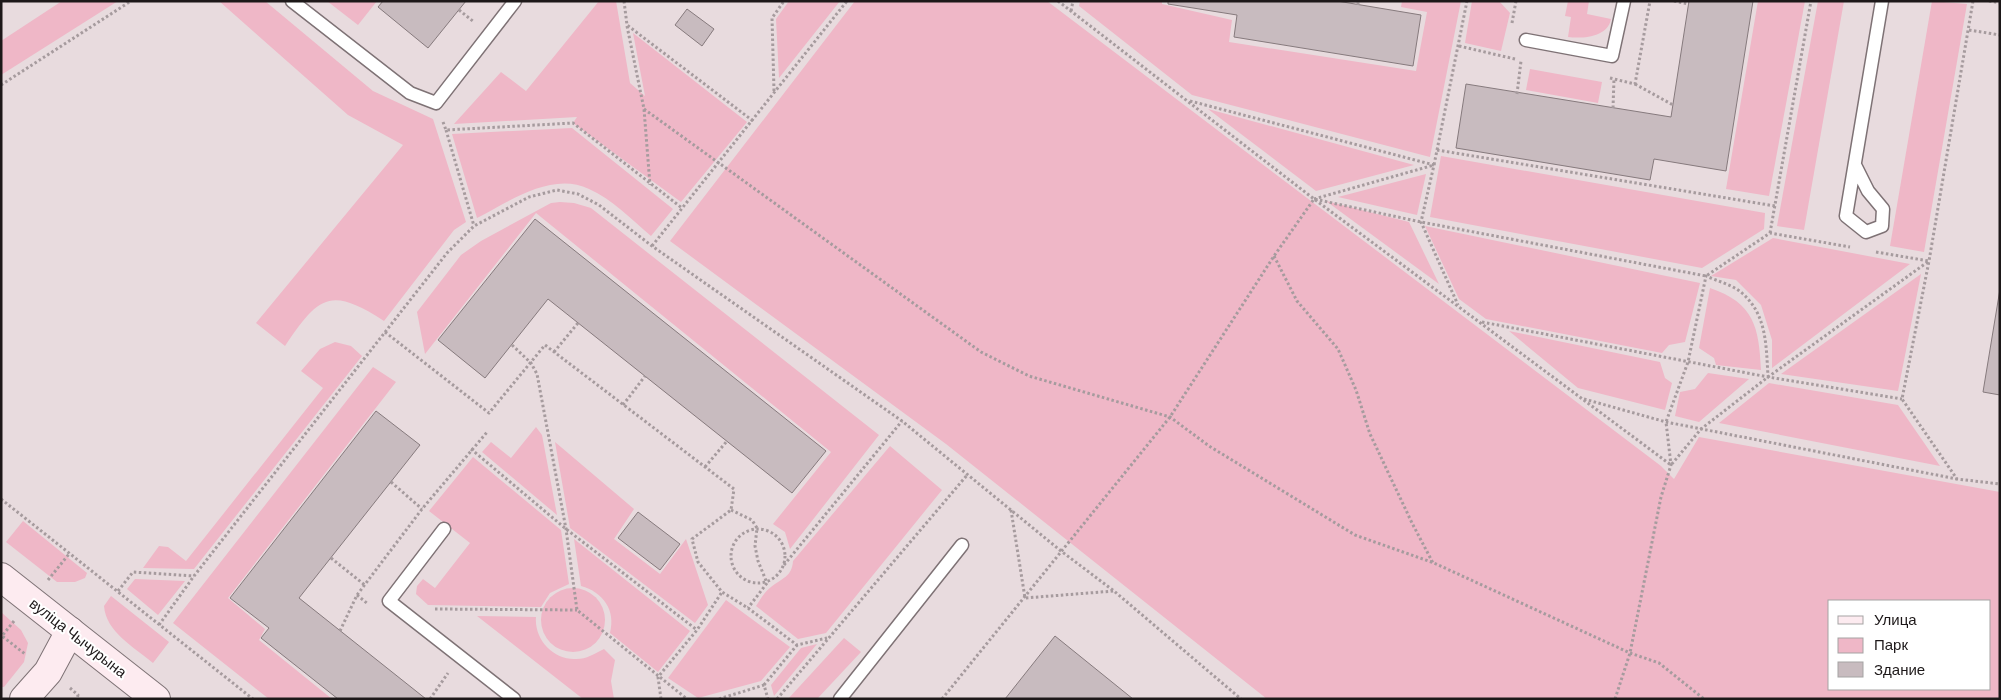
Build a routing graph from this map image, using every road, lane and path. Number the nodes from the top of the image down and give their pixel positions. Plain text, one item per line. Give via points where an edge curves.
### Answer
1 (131, 1) edge
2 (292, 1) edge
3 (515, 1) edge
4 (624, 1) edge
5 (784, 1) edge
6 (847, 1) edge
7 (1058, 1) edge
8 (1073, 1) edge
9 (1467, 1) edge
10 (1624, 1) edge
11 (1674, 1) edge
12 (1811, 1) edge
13 (1882, 1) edge
14 (1972, 1) edge
15 (1989, 1) edge
16 (2000, 3) edge
17 (1689, 4) dead end
18 (459, 10) dead end
19 (1071, 11) junction
20 (477, 24) dead end
21 (627, 25) junction
22 (1969, 30) junction
23 (2000, 35) edge
24 (1526, 40) dead end
25 (1521, 61) dead end
26 (1614, 79) dead end
27 (1, 84) edge
28 (1635, 84) dead end
29 (774, 92) junction
30 (1517, 94) dead end
31 (1187, 100) junction
32 (436, 103) junction
33 (1673, 105) dead end
34 (1612, 108) dead end
35 (644, 109) junction
36 (753, 121) junction
37 (446, 130) junction
38 (1437, 150) junction
39 (720, 163) junction
40 (1434, 165) junction
41 (1855, 165) junction
42 (650, 184) junction
43 (1314, 199) junction
44 (1775, 206) junction
45 (682, 209) junction
46 (1421, 222) junction
47 (474, 226) junction
48 (652, 246) junction
49 (1274, 256) junction
50 (1929, 261) junction
51 (1706, 276) junction
52 (1458, 307) junction
53 (1480, 322) junction
54 (578, 323) dead end
55 (385, 332) junction
56 (512, 346) dead end
57 (554, 352) junction
58 (1688, 362) junction
59 (531, 363) junction
60 (645, 376) dead end
61 (1768, 377) junction
62 (1581, 398) junction
63 (1902, 398) junction
64 (623, 404) junction
65 (1170, 417) junction
66 (902, 422) junction
67 (1666, 422) junction
68 (1701, 429) junction
69 (488, 432) dead end
70 (727, 441) dead end
71 (471, 449) junction
72 (1671, 465) junction
73 (705, 467) junction
74 (968, 474) junction
75 (1957, 479) junction
76 (390, 482) dead end
77 (2000, 484) edge
78 (1, 499) edge
79 (422, 509) junction
80 (731, 510) junction
81 (1010, 510) junction
82 (757, 528) junction
83 (444, 529) dead end
84 (566, 529) junction
85 (962, 544) dead end
86 (1061, 552) junction
87 (331, 558) dead end
88 (1434, 563) junction
89 (784, 565) junction
90 (1, 576) edge
91 (194, 576) junction
92 (767, 583) junction
93 (366, 586) junction
94 (1114, 590) junction
95 (118, 591) junction
96 (722, 592) junction
97 (1025, 598) junction
98 (748, 608) junction
99 (401, 609) junction
100 (577, 610) junction
101 (159, 625) junction
102 (697, 630) junction
103 (70, 631) junction
104 (340, 631) dead end
105 (827, 638) junction
106 (797, 645) junction
107 (1630, 653) junction
108 (451, 669) dead end
109 (658, 677) junction
110 (764, 685) junction
111 (24, 699) edge
112 (156, 699) edge
113 (253, 699) edge
114 (430, 699) edge
115 (514, 699) edge
116 (661, 699) edge
117 (687, 699) edge
118 (719, 699) edge
119 (768, 699) edge
120 (778, 699) edge
121 (840, 699) edge
122 (942, 699) edge
123 (1241, 699) edge
124 (1615, 699) edge
125 (1704, 699) edge

1 - 27 path
2 - 32 lane via 410,93
3 - 32 lane
4 - 21 path
5 - 29 path via 772,18
6 - 29 path
7 - 19 path
8 - 19 path
9 - 38 path
10 - 24 lane via 1612,56
11 - 17 path
12 - 44 path
13 - 41 lane
14 - 22 path
15 - 16 path
18 - 20 path
19 - 31 path
21 - 35 path
21 - 36 path
22 - 23 path
22 - 50 path
25 - 30 path
26 - 34 path
28 - 33 path
29 - 36 path
31 - 40 path
31 - 43 path
32 - 37 path
35 - 39 path
35 - 42 path
36 - 39 path
37 - 42 path via 573,123
37 - 47 path
38 - 40 path
38 - 44 path
39 - 45 path
39 - 65 path via 981,352 1029,376
40 - 43 path
40 - 46 path
41 - 41 lane via 1846,216 1866,232 1882,226 1883,209 1868,191
42 - 45 path
43 - 46 path
43 - 49 path
43 - 52 path
44 - 51 path via 1770,233
45 - 48 path
46 - 51 path
46 - 52 path
47 - 48 path via 529,197 557,190 578,194 599,205
47 - 55 path via 447,253
48 - 66 path
49 - 65 path
49 - 88 path via 1297,301 1338,349 1370,434
50 - 61 path
50 - 63 path
51 - 58 path
51 - 61 path via 1741,292 1759,315 1765,332
52 - 53 path
53 - 58 path
53 - 62 path
54 - 57 path
55 - 59 path via 489,412
55 - 91 path
56 - 59 path
57 - 59 path via 545,345
57 - 64 path
58 - 61 path
58 - 67 path
59 - 84 path via 537,374
60 - 64 path
61 - 63 path
61 - 68 path
62 - 67 path
62 - 72 path
63 - 75 path
64 - 73 path
65 - 86 path
65 - 88 path via 1208,446 1355,535
66 - 74 path
66 - 89 path
67 - 68 path
67 - 72 path
68 - 72 path
68 - 75 path
69 - 71 path
70 - 73 path
71 - 79 path
71 - 84 path
72 - 107 path via 1660,497
73 - 80 path via 734,489
74 - 81 path
74 - 105 path
75 - 77 path
76 - 79 path
78 - 95 path
79 - 93 path
80 - 82 path via 752,520
80 - 96 path via 692,539 698,562
81 - 86 path
81 - 97 path
82 - 89 path via 766,529 781,540 786,557
82 - 92 path via 755,546
82 - 92 path via 740,535 731,550 731,560 747,581
83 - 99 lane via 389,601
84 - 100 path
84 - 102 path
85 - 121 lane
86 - 94 path
86 - 97 path
87 - 93 path
88 - 107 path
89 - 92 path via 780,573
90 - 103 main road, вуліца Чычурына
91 - 95 path via 133,572
91 - 101 path
92 - 98 path
93 - 104 path
94 - 97 path
94 - 123 path
95 - 101 path
96 - 98 path
96 - 102 path
97 - 122 path
98 - 106 path
99 - 100 path
99 - 115 lane
100 - 109 path
101 - 113 path
102 - 109 path
103 - 111 main road via 48,672
103 - 112 main road, вуліца Чычурына
105 - 106 path
105 - 120 path
106 - 110 path
107 - 124 path
107 - 125 path via 1658,663
108 - 114 path
109 - 116 path
109 - 117 path
110 - 118 path
110 - 119 path

